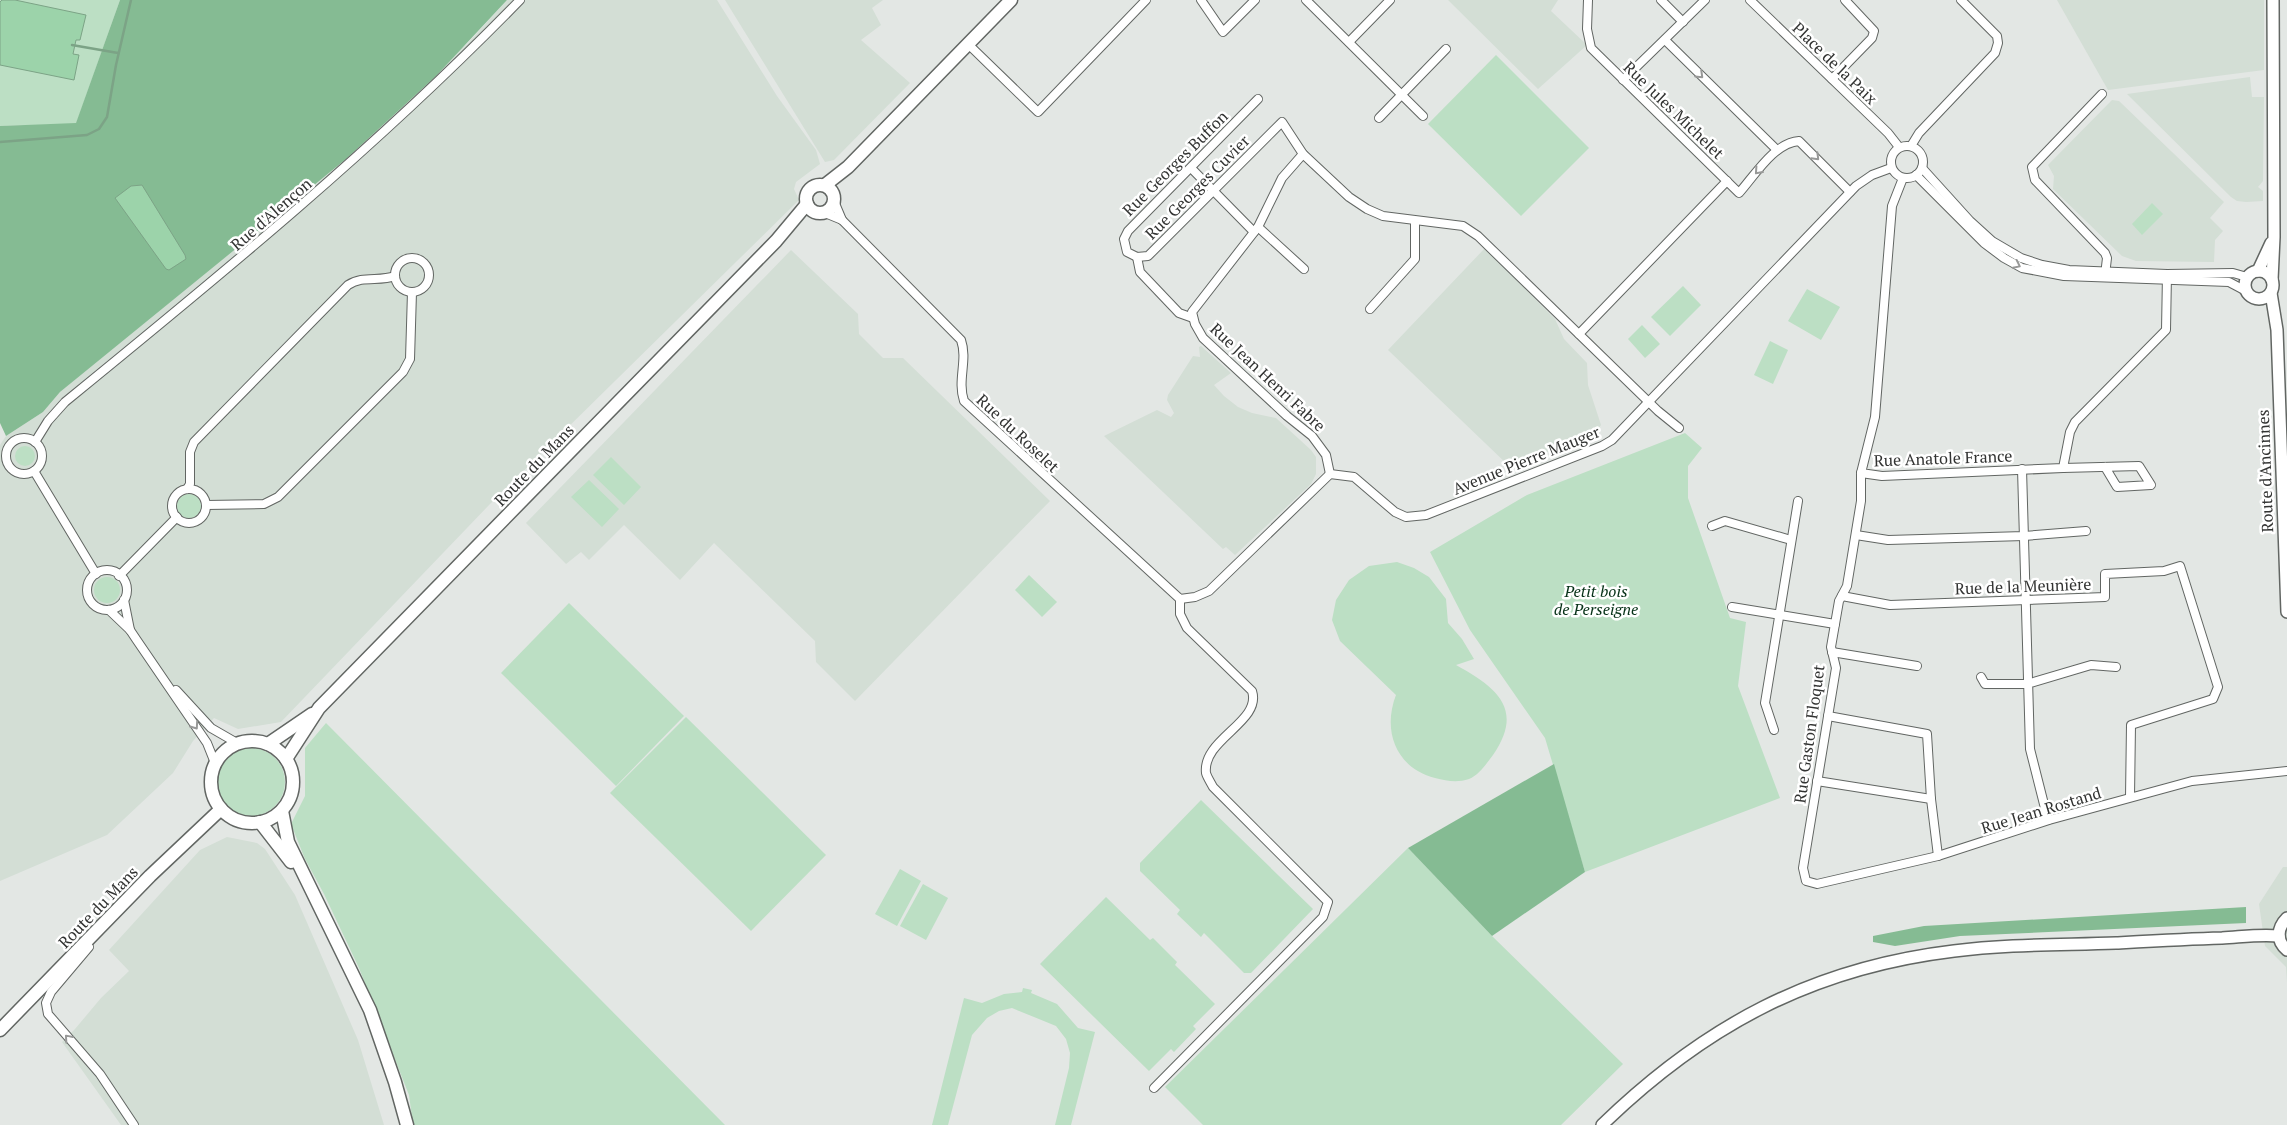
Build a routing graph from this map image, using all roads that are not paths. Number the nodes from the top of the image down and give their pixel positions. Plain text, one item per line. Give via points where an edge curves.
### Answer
1 (520, 0) edge
2 (1011, 0) edge
3 (1146, 0) edge
4 (1201, 0) edge
5 (1255, 0) edge
6 (1306, 0) edge
7 (1390, 0) edge
8 (1588, 0) edge
9 (1661, 0) edge
10 (1750, 0) edge
11 (1845, 0) edge
12 (1961, 0) edge
13 (2272, 0) edge
14 (1702, 1) edge
15 (1683, 22) junction
16 (1665, 40) junction
17 (1349, 42) junction
18 (968, 44) junction
19 (1446, 49) dead end
20 (1832, 79) junction
21 (1624, 80) junction
22 (2102, 94) dead end
23 (1402, 95) junction
24 (1258, 99) dead end
25 (1423, 116) dead end
26 (1379, 118) dead end
27 (1911, 146) junction
28 (1898, 147) junction
29 (1777, 150) junction
30 (1303, 154) junction
31 (1191, 168) junction
32 (1891, 168) junction
33 (1922, 168) junction
34 (1916, 175) junction
35 (1903, 178) junction
36 (1727, 181) junction
37 (1214, 191) junction
38 (1850, 192) junction
39 (831, 194) junction
40 (816, 210) junction
41 (842, 220) junction
42 (1415, 221) junction
43 (1256, 229) junction
44 (2274, 237) junction
45 (1128, 252) joint
46 (1137, 257) junction
47 (1304, 269) dead end
48 (2258, 271) junction
49 (2105, 274) junction
50 (395, 276) junction
51 (2166, 277) junction
52 (2247, 277) junction
53 (2272, 280) junction
54 (2246, 291) junction
55 (412, 292) junction
56 (2271, 293) junction
57 (2260, 300) junction
58 (1370, 309) dead end
59 (1194, 318) junction
60 (2277, 330) junction
61 (1579, 334) junction
62 (1649, 402) junction
63 (1679, 428) dead end
64 (35, 442) junction
65 (4, 464) edge
66 (2105, 467) junction
67 (2063, 468) junction
68 (2022, 470) junction
69 (34, 471) junction
70 (1861, 473) junction
71 (1330, 474) junction
72 (187, 489) junction
73 (1798, 501) dead end
74 (206, 505) junction
75 (177, 517) junction
76 (1712, 526) dead end
77 (2086, 531) dead end
78 (1856, 535) junction
79 (2024, 536) junction
80 (1791, 540) junction
81 (96, 574) junction
82 (120, 576) junction
83 (1842, 596) junction
84 (1180, 599) junction
85 (124, 600) junction
86 (2025, 601) junction
87 (1732, 607) dead end
88 (109, 610) junction
89 (2287, 612) edge
90 (1779, 615) junction
91 (1835, 624) junction
92 (130, 630) junction
93 (1832, 652) junction
94 (1917, 666) dead end
95 (2116, 667) dead end
96 (158, 671) junction
97 (1981, 677) dead end
98 (2027, 684) junction
99 (316, 711) junction
100 (1828, 716) junction
101 (1774, 730) dead end
102 (238, 743) junction
103 (268, 744) junction
104 (286, 759) junction
105 (215, 763) junction
106 (2287, 771) edge
107 (1817, 781) junction
108 (2130, 797) junction
109 (1932, 799) junction
110 (221, 809) junction
111 (282, 811) junction
112 (2048, 820) junction
113 (260, 822) junction
114 (1938, 856) junction
115 (1806, 881) joint
116 (114, 914) junction
117 (2287, 918) edge
118 (2279, 936) junction
119 (2287, 950) edge
120 (0, 1030) edge
121 (379, 1039) junction
122 (1154, 1088) dead end
123 (134, 1125) edge
124 (407, 1125) edge
125 (1602, 1125) edge

1 - 64 street, Rue d'Alençon via 352,162 239,260 65,402
2 - 18 main road
3 - 18 street via 1038,112
4 - 5 street via 1223,32
6 - 17 street
7 - 17 street
8 - 21 street, Rue Jules Michelet via 1587,29 1591,48
9 - 15 street
10 - 20 street, Place de la Paix
11 - 20 street via 1874,31 1872,38
12 - 27 street via 1997,36 1995,52 1919,132
13 - 44 main road
14 - 15 street
15 - 16 street
16 - 21 street
16 -> 29 street
17 - 23 street
18 - 39 main road via 848,167
19 - 23 street
20 - 28 street, Place de la Paix via 1888,132
21 - 36 street, Rue Jules Michelet
22 - 49 street via 2032,167 2032,174 2105,253
23 - 25 street
23 - 26 street
24 - 31 street, Rue Georges Buffon
27 - 28 street
27 - 33 street via 1920,152
28 - 32 street via 1890,158
29 -> 36 street, Rue Jules Michelet via 1739,193
29 -> 38 street via 1799,141
30 - 37 street, Rue Georges Cuvier via 1282,122
30 - 42 street via 1349,197 1367,209 1383,216
30 - 43 street, Rue Jean Henri Fabre via 1282,178
31 - 37 street
31 - 45 street, Rue Georges Buffon via 1128,230 1124,239
32 - 35 street
32 - 38 street, Avenue Pierre Mauger via 1872,175
33 - 34 street
33 - 49 street via 1970,221 2006,250 2042,266
34 - 35 street
34 -> 49 street via 1984,243 2016,264 2049,274
35 - 70 street, Rue Anatole France via 1892,206 1875,417
36 - 61 street
37 - 43 street
37 - 46 street, Rue Georges Cuvier via 1148,256
38 - 62 street, Avenue Pierre Mauger
39 - 40 main road via 831,209
39 - 40 main road via 812,187 806,196
39 - 41 street, Rue du Roselet
40 - 41 street, Rue du Roselet
40 - 99 main road, Route du Mans via 776,241
41 - 84 street, Rue du Roselet via 961,340 965,350 961,374 964,401
42 - 58 street via 1414,260
42 - 61 street via 1463,226 1478,236
43 - 47 street
43 - 59 street, Rue Jean Henri Fabre via 1198,303 1192,312
44 - 48 main road
44 - 53 main road
45 - 46 street, Rue Georges Cuvier
46 - 59 street via 1140,272 1146,279 1179,313
48 - 52 main road
48 - 53 main road via 2266,273
49 - 51 street
50 - 55 street via 400,288
50 - 55 street via 399,263 407,259 416,258 424,262 429,270 429,279 425,287
50 - 72 street via 365,278 348,285 205,431 190,449 190,484
51 - 52 street via 2224,273
51 - 54 street via 2229,282
51 - 67 street via 2166,330 2075,422
52 - 54 main road
53 - 56 main road
54 - 57 main road via 2252,298
55 - 74 street via 410,358 403,372 278,497 264,504
56 - 57 main road
56 - 60 main road, Route d'Ancinnes
57 - 60 main road, Route d'Ancinnes
59 - 71 street, Rue Jean Henri Fabre via 1203,338 1312,436 1326,455
60 - 89 main road, Route d'Ancinnes
61 - 62 street
62 - 63 street
62 - 71 street, Avenue Pierre Mauger via 1602,446 1426,515 1406,516 1395,512 1354,477
64 - 65 street via 24,438 13,442
64 - 69 street via 42,455
65 - 69 street via 18,473
66 - 66 street, Rue Anatole France via 2117,486 2151,484 2139,466
66 - 67 street, Rue Anatole France
67 - 68 street, Rue Anatole France
68 - 70 street, Rue Anatole France via 1882,476
68 - 79 street
69 - 81 street
70 - 78 street, Rue Gaston Floquet
71 - 84 street via 1209,590 1195,597
72 - 74 street via 200,493
72 - 75 street via 179,492 172,502
73 - 80 street
74 - 75 street via 204,513 196,521 184,522
75 - 82 street
76 - 80 street via 1725,521
77 - 79 street
78 - 79 street via 1888,540
78 - 83 street, Rue Gaston Floquet via 1848,586
79 - 86 street
80 - 90 street
81 - 82 street via 108,571
81 - 88 street via 89,582 88,597 99,608
82 - 85 street via 126,587
83 - 86 street, Rue de la Meunière via 1890,605
83 - 91 street, Rue Gaston Floquet
84 - 122 street via 1180,614 1187,628 1252,691 1255,699 1250,710 1213,750 1206,773 1213,787 1328,902 1323,917
85 - 88 street
85 - 92 street
86 - 98 street
86 - 108 street, Rue de la Meunière via 2105,597 2105,574 2164,571 2180,566 2218,687 2213,699 2131,724
87 - 90 street
88 - 92 street
90 - 91 street
90 - 101 street via 1764,703
91 - 93 street, Rue Gaston Floquet
92 - 96 street
93 - 94 street
93 - 100 street, Rue Gaston Floquet via 1836,668
95 - 98 street via 2091,665
96 - 102 street via 211,728
96 -> 105 street via 207,742
97 - 98 street via 1985,684
98 - 112 street via 2030,749
99 - 103 main road, Route du Mans
99 - 104 main road, Route du Mans
100 - 107 street, Rue Gaston Floquet
100 - 109 street via 1927,734
102 - 103 main road via 258,741
102 - 105 main road
103 - 104 main road
104 - 111 main road via 292,772 293,786
105 - 110 main road via 211,787
106 - 108 street, Rue Jean Rostand via 2192,781
107 - 109 street
107 - 115 street, Rue Gaston Floquet via 1803,868
108 - 112 street, Rue Jean Rostand
109 - 114 street
110 - 113 main road via 238,821
110 - 116 main road, Route du Mans
111 - 113 main road
111 - 121 main road via 288,842 370,1010
112 - 114 street, Rue Jean Rostand
113 - 121 main road via 295,869
114 - 115 street, Rue Jean Rostand via 1817,884
116 - 120 main road, Route du Mans
123 -> 116 street via 100,1074 48,1014 46,1002
117 - 118 main road
118 - 119 main road
118 - 125 main road via 1994,947 1912,957 1868,967 1782,997 1726,1026 1653,1078
121 - 124 main road

